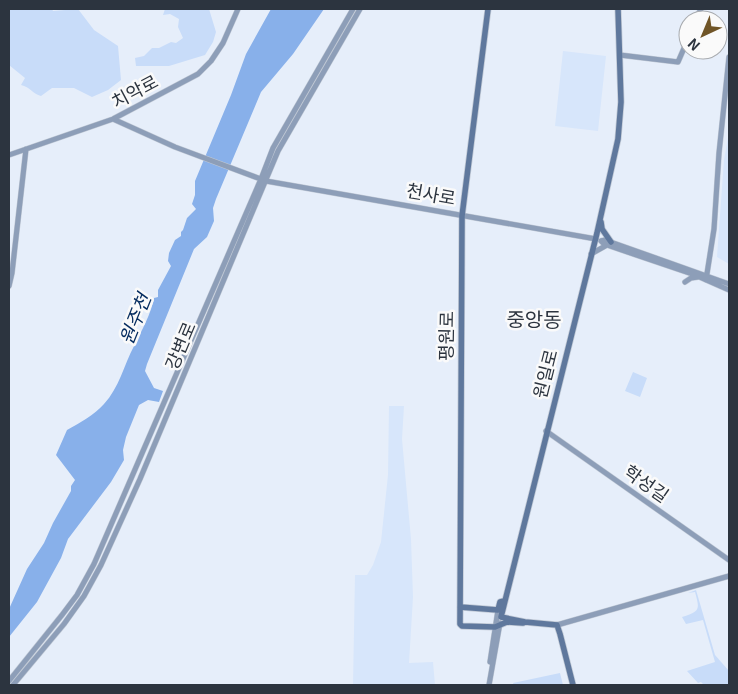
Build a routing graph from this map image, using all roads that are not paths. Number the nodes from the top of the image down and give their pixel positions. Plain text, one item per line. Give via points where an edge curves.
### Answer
1 (238, 9) edge
2 (353, 9) edge
3 (360, 9) edge
4 (488, 9) edge
5 (618, 9) edge
6 (620, 55) junction
7 (729, 57) edge
8 (679, 60) edge
9 (113, 119) junction
10 (26, 149) junction
11 (9, 154) edge
12 (261, 179) junction
13 (462, 216) junction
14 (600, 220) junction
15 (598, 240) junction
16 (609, 243) junction
17 (591, 254) junction
18 (699, 277) junction
19 (706, 277) junction
20 (685, 282) dead end
21 (729, 284) edge
22 (9, 286) edge
23 (729, 290) edge
24 (171, 399) junction
25 (546, 431) junction
26 (729, 560) edge
27 (729, 576) edge
28 (504, 601) junction
29 (460, 607) junction
30 (498, 610) junction
31 (500, 617) junction
32 (525, 622) junction
33 (557, 625) junction
34 (498, 626) junction
35 (9, 681) edge
36 (13, 685) edge
37 (488, 685) edge
38 (573, 685) edge

1 - 9 street, 치악로 via 223,43 206,67
2 - 12 street, 강변로 via 273,148
3 - 12 street, 강변로
4 - 13 main road, 평원로
5 - 6 main road, 원일로
6 - 8 street
6 - 14 main road, 원일로 via 618,139
7 - 19 street via 714,229
9 - 10 street, 치악로
9 - 12 street, 천사로
10 - 11 street, 치악로
10 - 22 street
12 - 13 street, 천사로
12 - 24 street, 강변로
13 - 15 street, 천사로
13 - 29 main road, 평원로
14 - 15 main road, 원일로
14 - 16 main road
15 - 16 street, 천사로
15 - 17 main road, 원일로
16 - 17 street
16 - 18 street, 천사로
16 - 19 street, 천사로
17 - 25 main road, 원일로
18 - 19 street, 천사로
18 - 20 street
19 - 21 street, 천사로
19 - 23 street, 천사로
24 - 35 street, 강변로 via 94,564 67,608
24 - 36 street, 강변로 via 117,532 84,596
25 - 26 street, 학성길
25 - 28 main road, 원일로
27 - 33 street
28 - 30 main road via 500,602
28 - 31 main road, 원일로
29 - 30 main road
29 - 34 main road, 평원로 via 460,626
30 - 31 street
30 - 34 street
31 - 32 main road
31 - 34 street, 원일로
32 - 33 main road
32 - 34 main road via 507,622
33 - 38 main road
34 - 37 street, 원일로
34 - 37 street, 원일로

